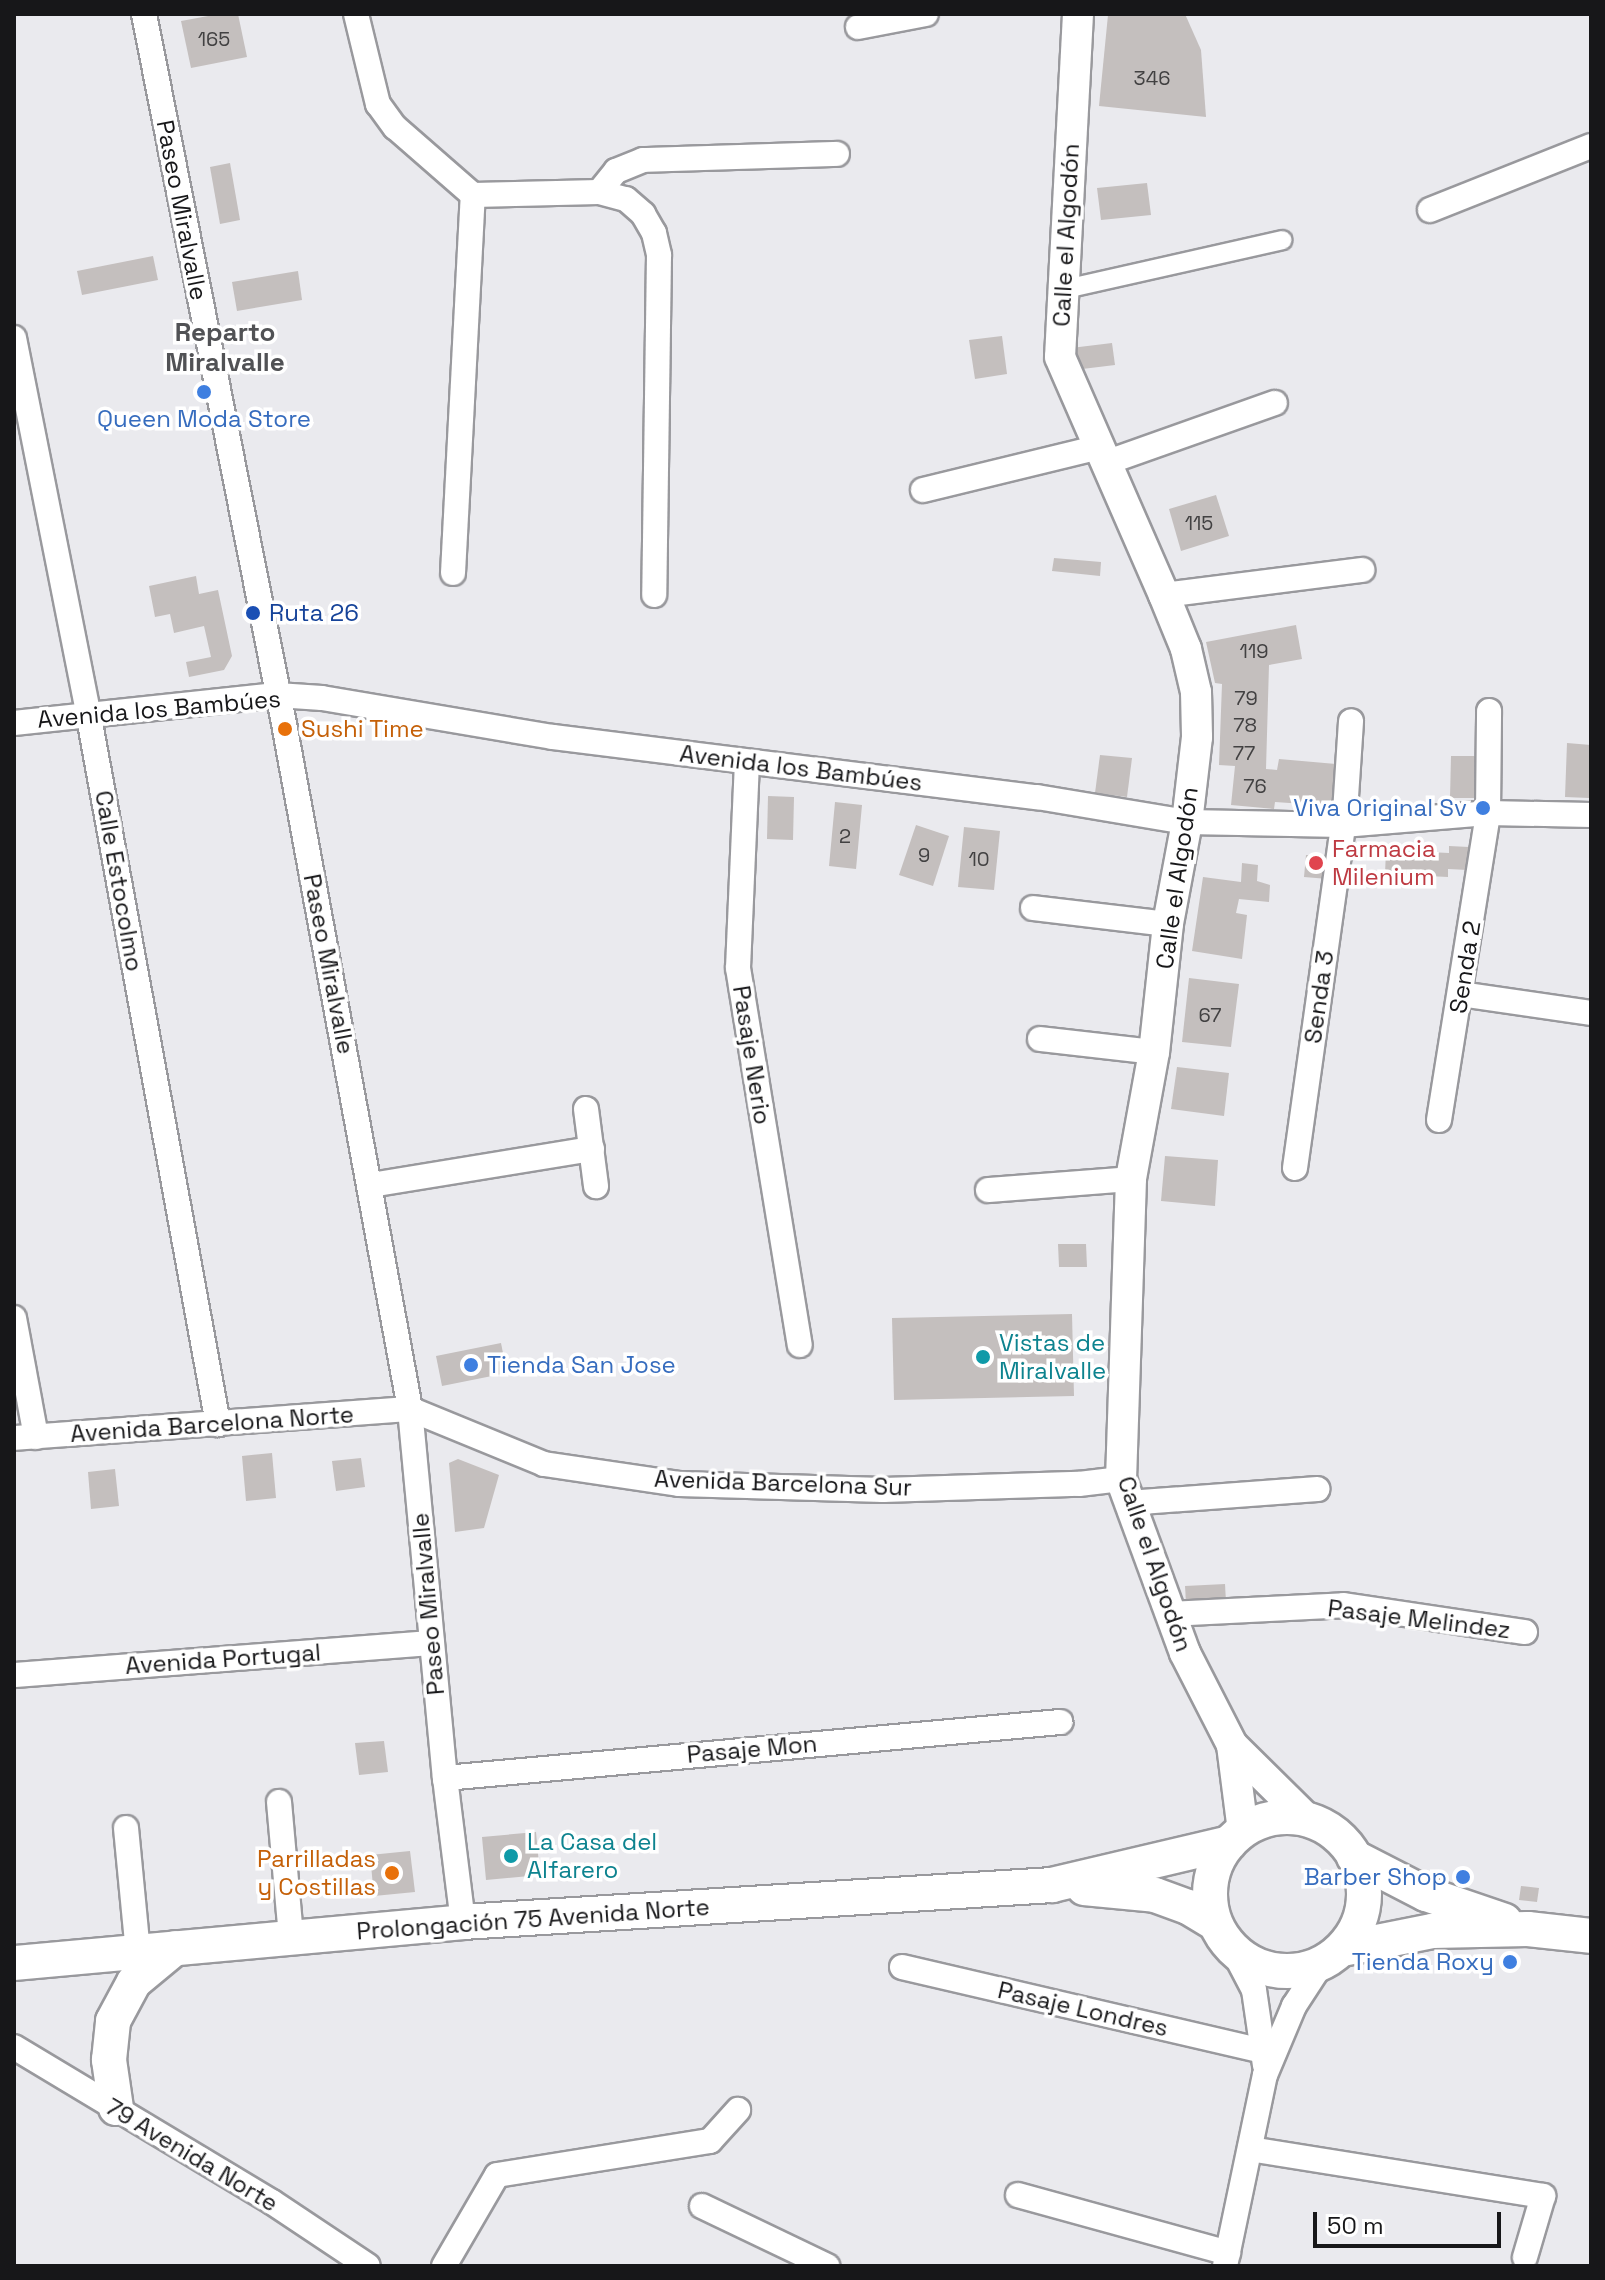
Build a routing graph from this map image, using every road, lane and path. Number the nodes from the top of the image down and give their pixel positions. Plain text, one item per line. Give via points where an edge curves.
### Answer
1 (144, 14) edge
2 (356, 14) edge
3 (926, 14) edge
4 (1078, 14) edge
5 (858, 27) dead end
6 (1591, 146) edge
7 (837, 154) dead end
8 (599, 192) junction
9 (473, 195) junction
10 (1430, 210) dead end
11 (1282, 240) dead end
12 (1061, 290) junction
13 (14, 338) edge
14 (1275, 403) dead end
15 (1104, 454) junction
16 (923, 490) dead end
17 (1362, 570) dead end
18 (453, 573) dead end
19 (654, 595) dead end
20 (1164, 595) junction
21 (277, 695) junction
22 (1489, 711) dead end
23 (88, 712) junction
24 (1351, 721) dead end
25 (14, 723) edge
26 (747, 762) junction
27 (1488, 813) junction
28 (1591, 815) edge
29 (1187, 822) junction
30 (1343, 825) junction
31 (1033, 908) dead end
32 (1168, 924) junction
33 (1461, 994) junction
34 (1591, 1013) edge
35 (1040, 1039) dead end
36 (1154, 1052) junction
37 (586, 1109) dead end
38 (1439, 1120) dead end
39 (592, 1149) junction
40 (1295, 1168) dead end
41 (1131, 1179) junction
42 (371, 1185) junction
43 (596, 1186) dead end
44 (988, 1190) dead end
45 (14, 1318) edge
46 (800, 1345) dead end
47 (410, 1409) junction
48 (218, 1424) junction
49 (25, 1437) edge
50 (1317, 1489) dead end
51 (1124, 1491) junction
52 (1169, 1614) junction
53 (1525, 1632) dead end
54 (432, 1643) junction
55 (14, 1675) edge
56 (1060, 1722) dead end
57 (1232, 1745) junction
58 (445, 1778) junction
59 (279, 1802) dead end
60 (1307, 1819) junction
61 (126, 1828) dead end
62 (1236, 1837) junction
63 (1354, 1857) junction
64 (1052, 1885) junction
65 (463, 1922) junction
66 (1528, 1929) junction
67 (1224, 1936) junction
68 (1591, 1936) edge
69 (291, 1937) junction
70 (175, 1948) junction
71 (138, 1952) junction
72 (1332, 1956) junction
73 (14, 1963) edge
74 (902, 1967) dead end
75 (14, 2047) edge
76 (1264, 2063) junction
77 (116, 2108) junction
78 (738, 2110) dead end
79 (1250, 2149) junction
80 (1018, 2195) dead end
81 (702, 2206) dead end
82 (1525, 2257) dead end
83 (1227, 2259) edge
84 (368, 2266) edge
85 (444, 2266) edge
86 (827, 2266) edge

1 - 21 street, Paseo Miralvalle
2 - 9 street via 378,104 395,127
3 - 5 street
4 - 12 street, Calle el Algodón
6 - 10 street
7 - 8 street via 643,160 616,171
8 - 9 street
8 - 19 street via 626,199 643,214 659,255
9 - 18 street
11 - 12 street
12 - 15 street, Calle el Algodón via 1060,357
13 - 23 street, Calle Estocolmo
14 - 15 street
15 - 16 street
15 - 20 street, Calle el Algodón
17 - 20 street
20 - 29 street, Calle el Algodón via 1196,692 1197,737
21 - 23 street, Avenida los Bambúes
21 - 26 street, Avenida los Bambúes
21 - 42 street, Paseo Miralvalle
22 - 27 street, Senda 2
23 - 25 street, Avenida los Bambúes
23 - 48 street, Calle Estocolmo
24 - 30 street, Senda 3
26 - 29 street, Avenida los Bambúes via 1037,797
26 - 46 street, Pasaje Nerio via 738,968
27 - 28 street, Avenida los Bambúes
27 - 30 street, Avenida los Bambúes
27 - 33 street, Senda 2
29 - 30 street, Avenida los Bambúes
29 - 32 street, Calle el Algodón
30 - 40 street, Senda 3
31 - 32 street
32 - 36 street, Calle el Algodón
33 - 34 street
33 - 38 street, Senda 2
35 - 36 street
36 - 41 street, Calle el Algodón
37 - 39 street
39 - 42 street
39 - 43 street
41 - 44 street
41 - 51 street, Calle el Algodón
42 - 47 street, Paseo Miralvalle
45 - 49 street
47 - 48 street, Avenida Barcelona Norte
47 - 51 street, Avenida Barcelona Sur via 544,1464 679,1484 883,1490 1079,1484
47 - 54 street, Paseo Miralvalle
48 - 49 street, Avenida Barcelona Norte
50 - 51 street, Avenida Barcelona Sur
51 - 52 street, Calle el Algodón
52 - 53 street, Pasaje Melindez via 1344,1605
52 - 57 street, Calle el Algodón
54 - 55 street, Avenida Portugal
54 - 58 street, Paseo Miralvalle
56 - 58 street, Pasaje Mon
57 - 60 street, Calle el Algodón
57 - 62 street, Calle el Algodón
58 - 65 street, Paseo Miralvalle
59 - 69 street
60 - 62 main road via 1267,1820
60 - 63 main road via 1342,1840
61 - 71 street
62 - 64 main road, Prolongación 75 Avenida Norte
62 - 67 main road via 1218,1860 1211,1881 1210,1902
63 - 66 main road via 1426,1894
63 - 72 main road via 1363,1880 1363,1905 1356,1928
64 - 65 main road, Prolongación 75 Avenida Norte
64 - 67 main road, Prolongación 75 Avenida Norte via 1155,1895 1188,1907
65 - 69 main road, Prolongación 75 Avenida Norte
66 - 68 main road
66 - 72 main road via 1432,1931
67 - 72 main road via 1252,1963 1275,1971 1299,1971
67 - 76 street via 1254,1990
69 - 70 main road, Prolongación 75 Avenida Norte
70 - 71 main road, Prolongación 75 Avenida Norte
70 - 77 main road via 134,1982 113,2021 109,2060
71 - 73 main road, Prolongación 75 Avenida Norte
72 - 76 street via 1294,2006
74 - 76 street, Pasaje Londres
75 - 77 street, 79 Avenida Norte
76 - 79 street
77 - 84 street, 79 Avenida Norte
78 - 85 street via 710,2141 497,2175
79 - 82 street via 1543,2196
79 - 83 street
80 - 83 street
81 - 86 street

